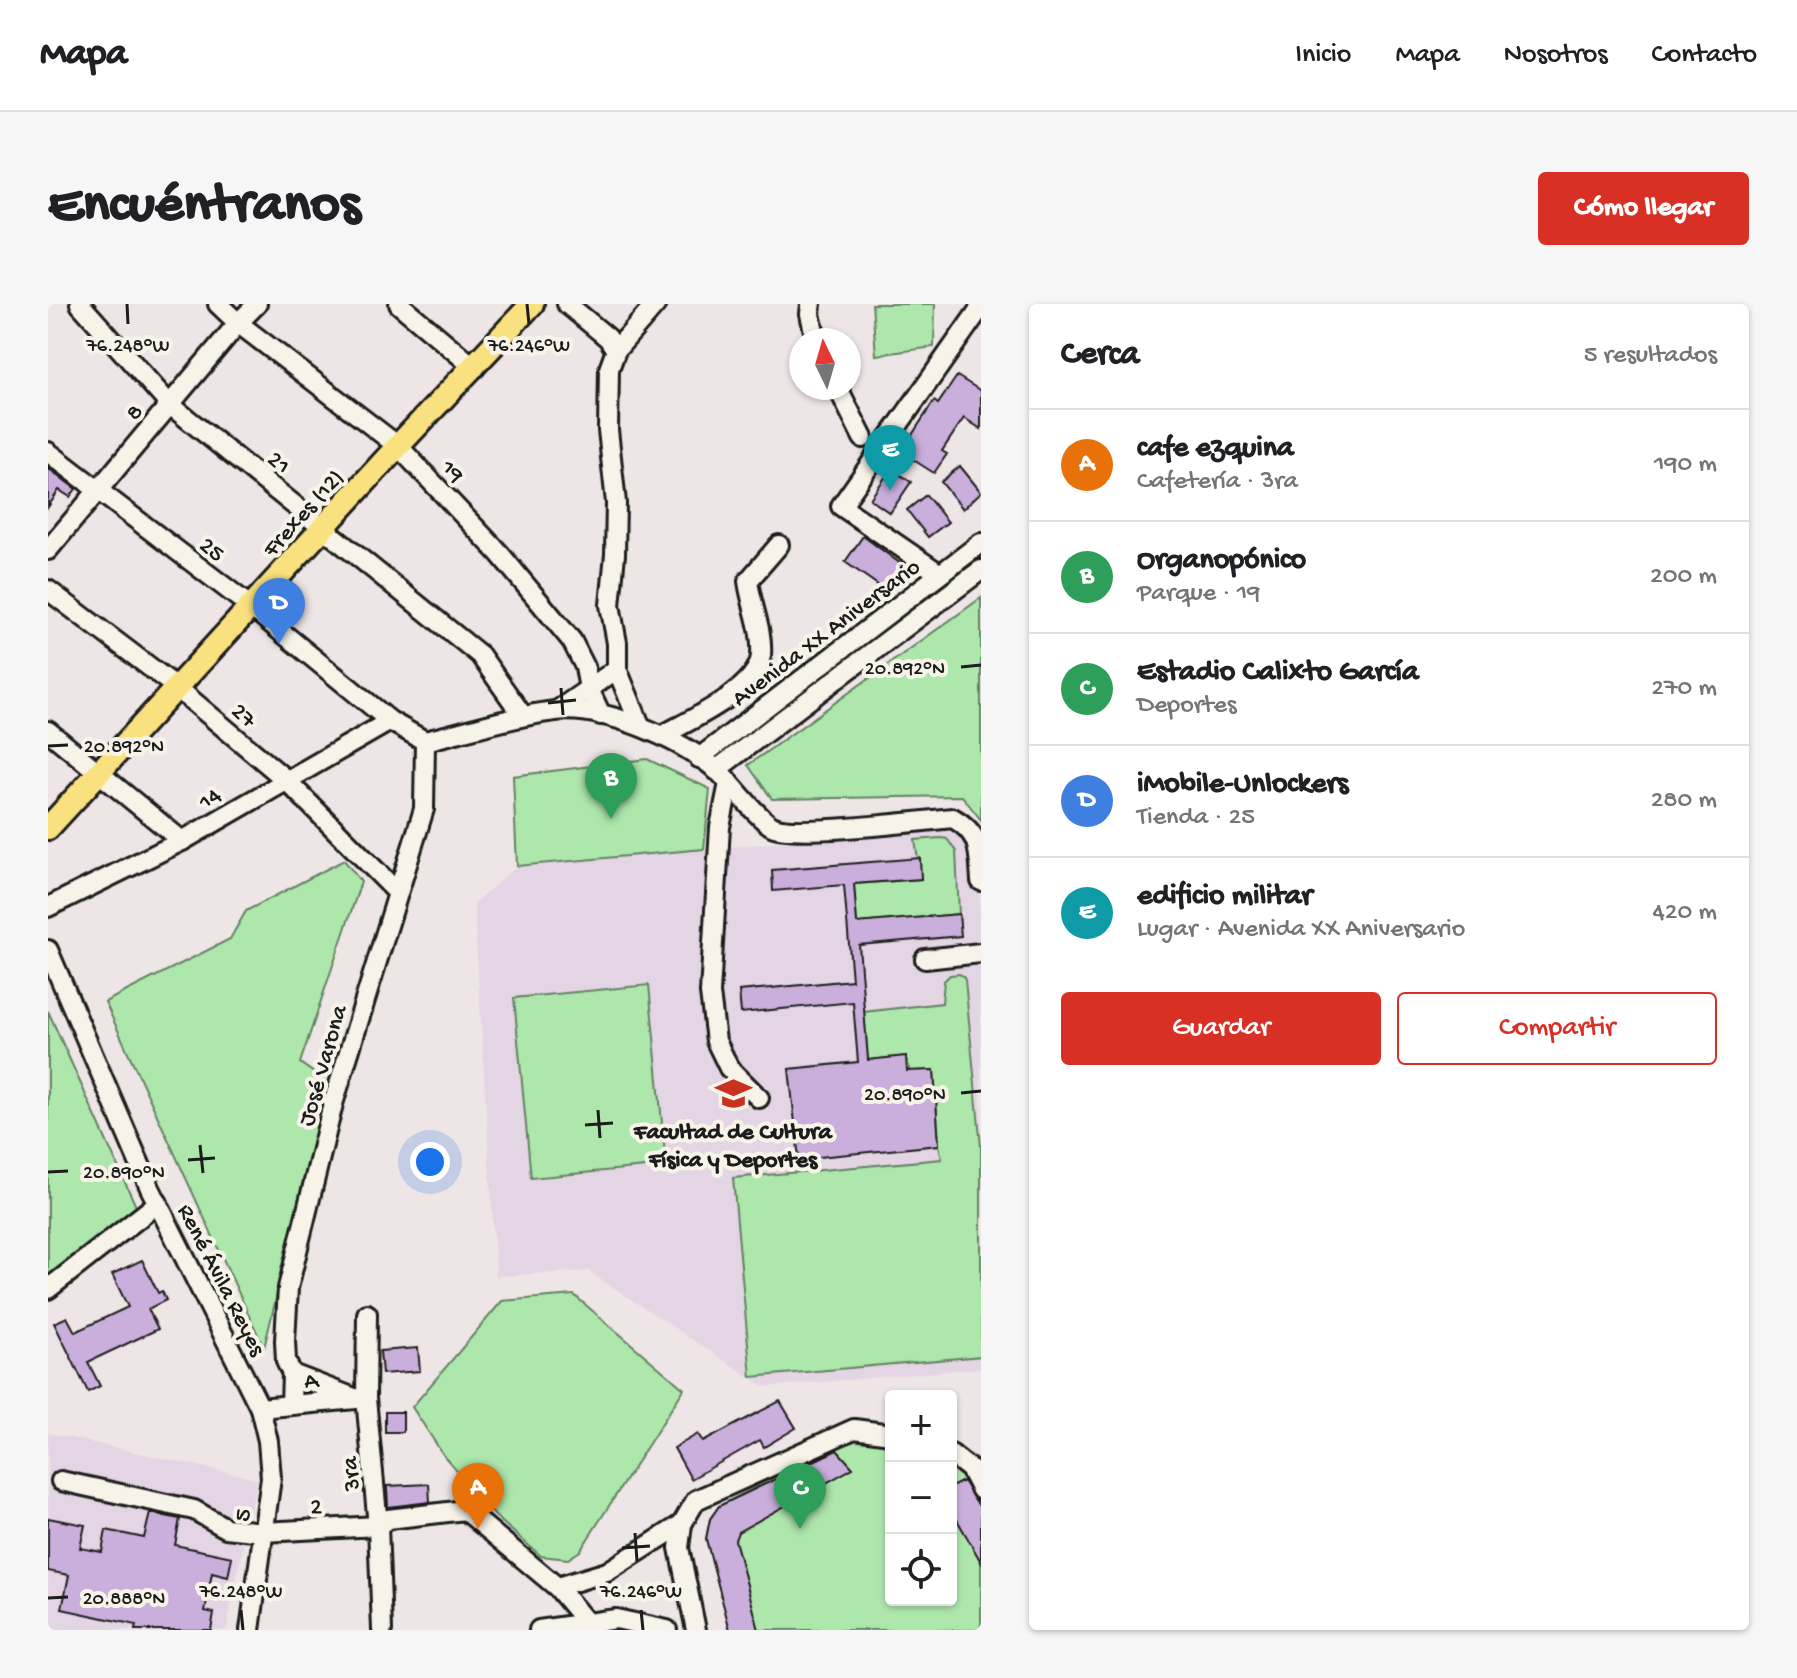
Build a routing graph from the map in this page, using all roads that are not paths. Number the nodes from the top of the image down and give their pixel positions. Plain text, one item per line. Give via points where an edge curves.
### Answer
1 (80, 304) edge
2 (218, 304) edge
3 (257, 304) edge
4 (399, 304) edge
5 (532, 304) edge
6 (567, 304) edge
7 (656, 304) edge
8 (811, 304) edge
9 (980, 310) edge
10 (238, 323) junction
11 (813, 328) edge
12 (616, 350) junction
13 (475, 368) junction
14 (844, 400) edge
15 (169, 404) junction
16 (863, 438) dead end
17 (398, 446) junction
18 (48, 452) edge
19 (98, 491) junction
20 (324, 526) junction
21 (981, 543) edge
22 (779, 545) dead end
23 (48, 550) edge
24 (981, 570) edge
25 (940, 574) junction
26 (48, 590) edge
27 (251, 607) junction
28 (617, 669) junction
29 (176, 687) junction
30 (589, 689) junction
31 (558, 710) junction
32 (601, 715) junction
33 (523, 716) junction
34 (390, 721) junction
35 (640, 725) junction
36 (48, 731) edge
37 (663, 735) junction
38 (425, 741) junction
39 (699, 758) junction
40 (97, 771) junction
41 (722, 776) junction
42 (285, 779) junction
43 (48, 828) edge
44 (182, 841) junction
45 (981, 881) edge
46 (397, 892) junction
47 (48, 907) edge
48 (48, 950) edge
49 (981, 953) edge
50 (925, 959) dead end
51 (759, 1098) dead end
52 (158, 1203) junction
53 (48, 1289) edge
54 (367, 1314) dead end
55 (292, 1374) junction
56 (361, 1399) junction
57 (291, 1405) junction
58 (260, 1408) junction
59 (885, 1433) edge
60 (957, 1459) edge
61 (61, 1481) dead end
62 (981, 1490) edge
63 (682, 1524) junction
64 (378, 1526) junction
65 (263, 1532) junction
66 (557, 1587) junction
67 (615, 1624) edge
68 (586, 1627) edge
69 (250, 1630) edge
70 (382, 1630) edge
71 (539, 1630) edge
72 (667, 1630) edge
73 (696, 1630) edge

1 - 15 street, 21
2 - 10 street, 19
3 - 10 street, 8
4 - 13 street
5 - 13 main road, Frexes (12)
6 - 12 street
7 - 12 street
8 - 11 street
9 - 25 street via 841,506
10 - 15 street, 8
10 - 17 street, 19
12 - 28 street via 609,369 608,430 616,503 610,605
13 - 17 main road, Frexes (12)
14 - 16 street
15 - 19 street, 8
15 - 20 street, 21
17 - 20 main road, Frexes (12)
17 - 30 street, 19 via 499,553 572,641
18 - 19 street, 25
19 - 23 street, 8
19 - 27 street, 25
20 - 27 main road, Frexes (12)
20 - 33 street, 21 via 480,655
21 - 25 street, Avenida XX Aniversario
22 - 37 street via 748,581 761,641 758,668 719,703
24 - 41 street, Avenida XX Aniversario
25 - 39 street, Avenida XX Aniversario
26 - 29 street, 27
27 - 29 main road, Frexes (12)
27 - 34 street, 25
28 - 30 street
28 - 35 street
29 - 40 main road, Frexes (12)
29 - 42 street, 27
30 - 31 street
30 - 32 street, 19
31 - 32 street
31 - 33 street
32 - 35 street
33 - 38 street
34 - 38 street, 25
34 - 42 street, 14
35 - 37 street
36 - 40 street
37 - 39 street
38 - 46 street, José Varona via 424,809
39 - 41 street
40 - 43 main road, Frexes (12)
40 - 44 street
41 - 45 street via 773,827 810,831 953,818 970,827 978,842
41 - 51 street via 710,993 716,1041 729,1068
42 - 44 street, 14
42 - 46 street, 27
44 - 47 street, 14
46 - 55 street, José Varona via 333,1104 288,1288 285,1341
48 - 52 street, René Ávila Reyes
49 - 50 street
52 - 53 street
52 - 58 street, René Ávila Reyes
54 - 56 street, 3ra
55 - 56 street
55 - 57 street, José Varona
56 - 57 street, A
56 - 64 street, 3ra
57 - 58 street, A
58 - 65 street, 5 via 271,1478
59 - 63 street via 854,1429 696,1500
60 - 62 street via 970,1469
61 - 65 street, 2 via 194,1510 226,1528
63 - 66 street via 607,1572
63 - 73 street via 679,1548
64 - 65 street, 2
64 - 66 street, 2 via 388,1519 465,1510
64 - 70 street, 3ra
65 - 69 street, 5
66 - 68 street
67 - 68 street
67 - 72 street
68 - 71 street

